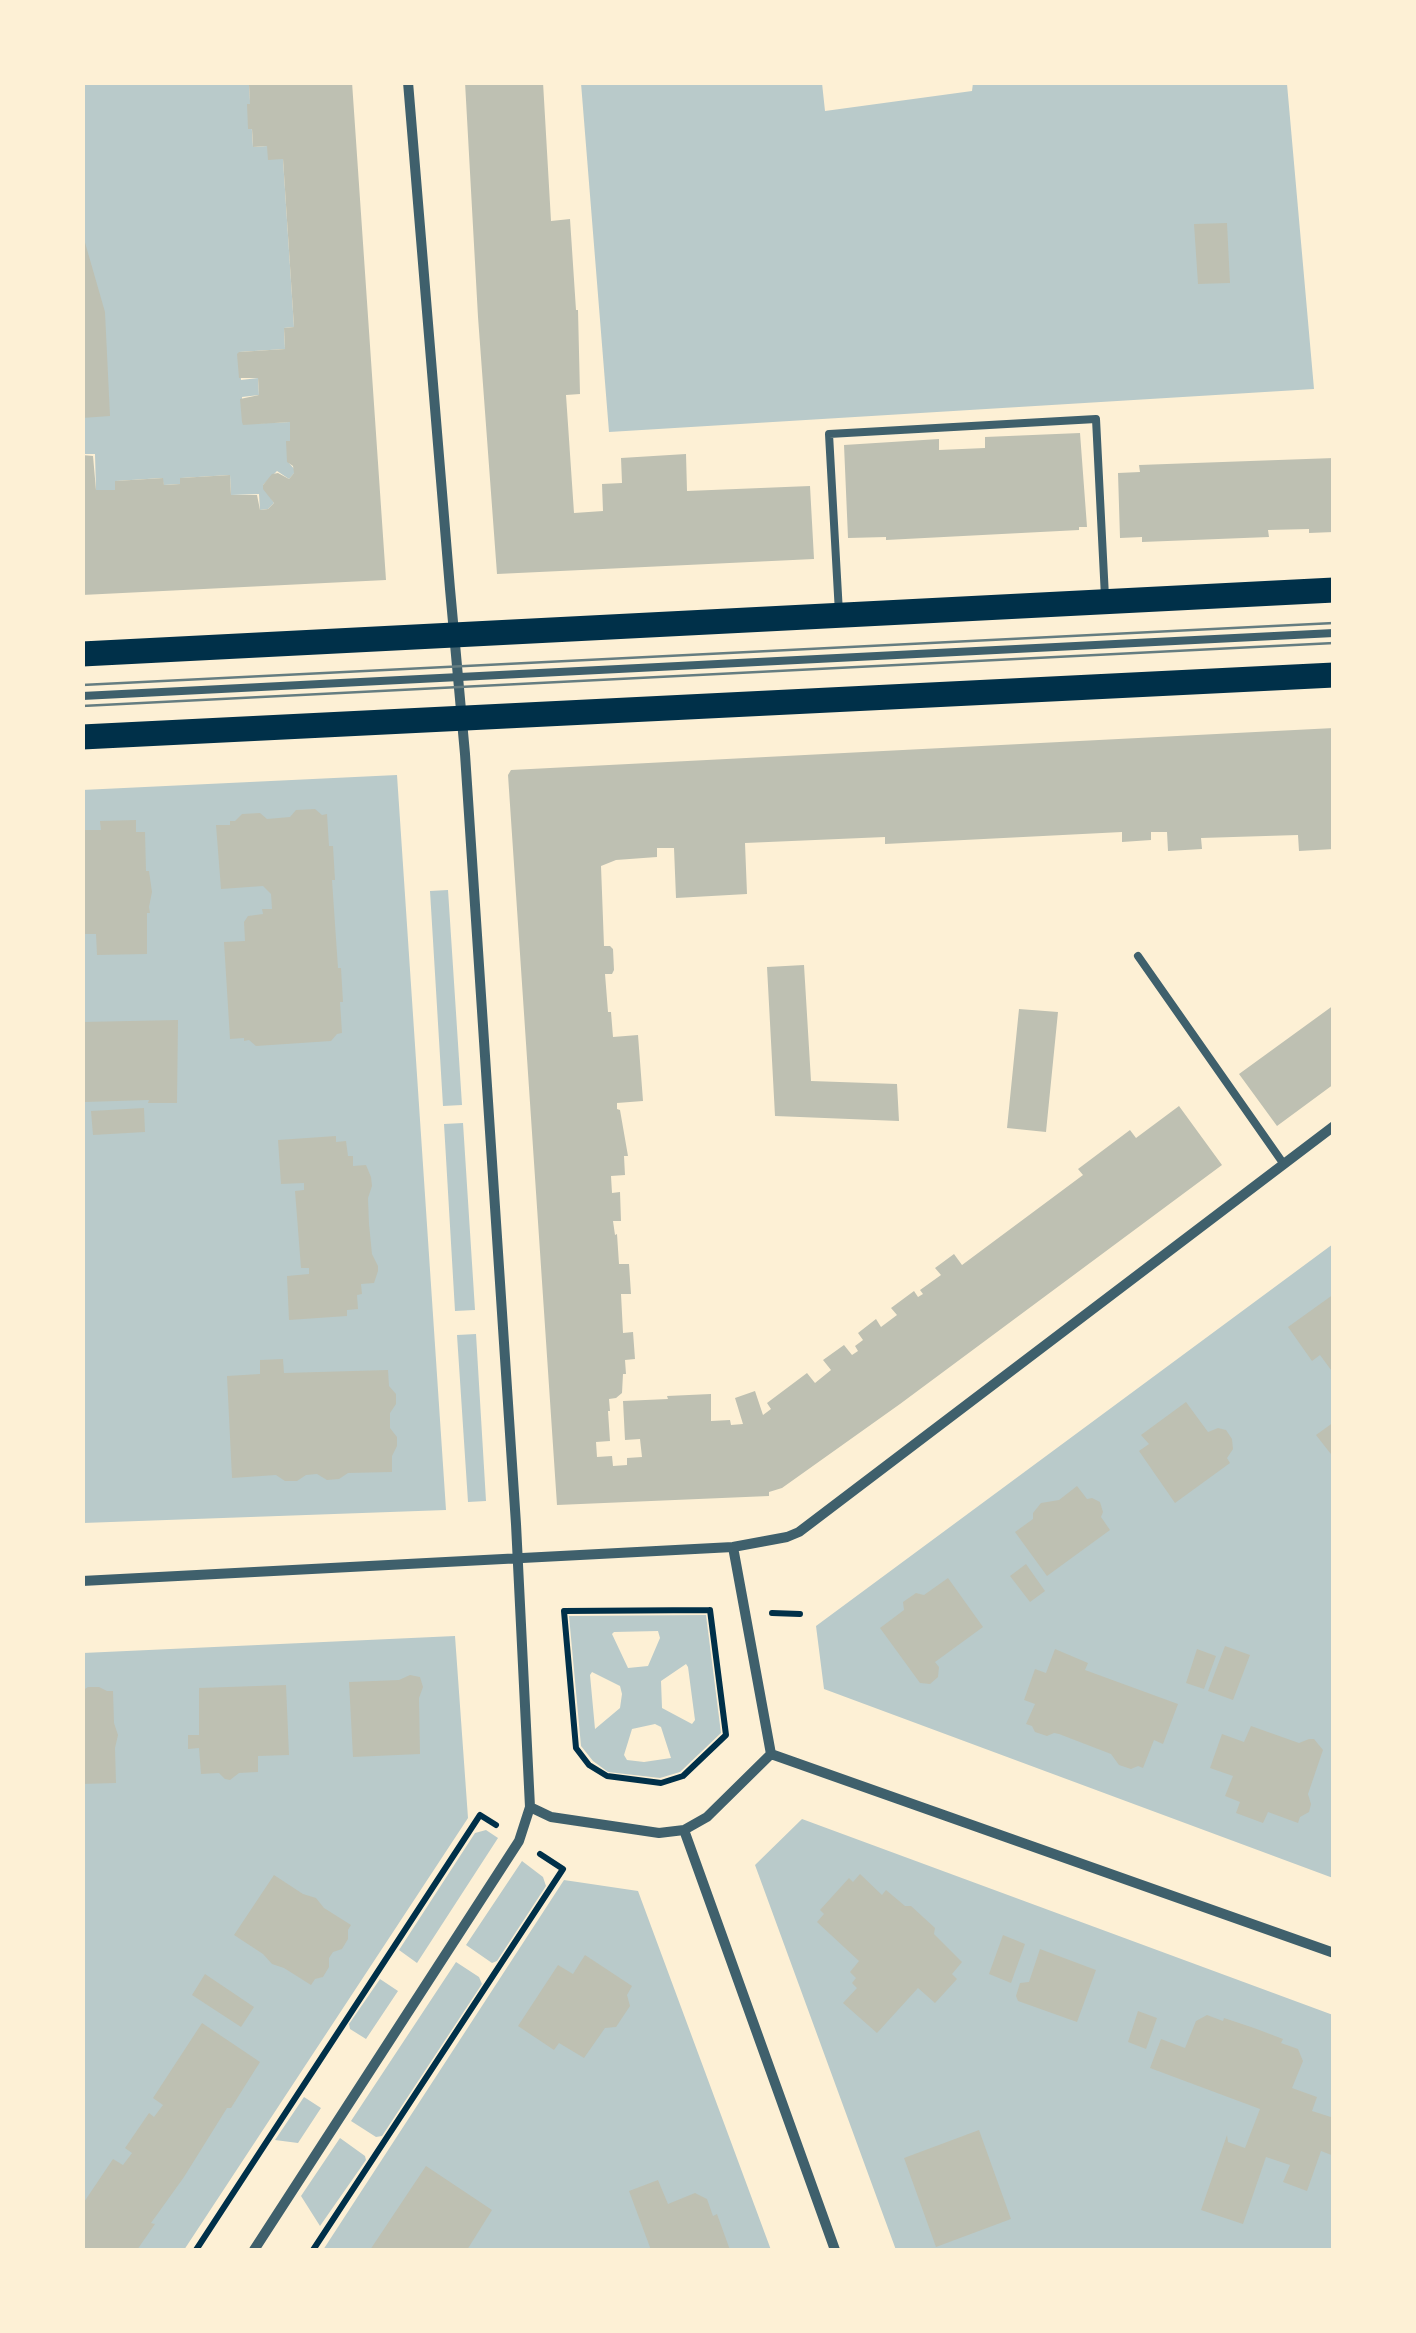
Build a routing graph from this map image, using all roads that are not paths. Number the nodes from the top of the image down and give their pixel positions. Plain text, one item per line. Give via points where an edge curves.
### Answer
1 (408, 82) edge
2 (1334, 590) edge
3 (1105, 602) junction
4 (839, 616) junction
5 (1334, 633) edge
6 (454, 635) junction
7 (82, 654) edge
8 (1334, 676) edge
9 (458, 677) junction
10 (82, 696) edge
11 (462, 719) junction
12 (82, 737) edge
13 (1138, 956) dead end
14 (1334, 1126) edge
15 (1283, 1164) junction
16 (734, 1546) junction
17 (517, 1559) junction
18 (82, 1581) edge
19 (771, 1754) junction
20 (530, 1807) junction
21 (684, 1830) junction
22 (1334, 1953) edge
23 (254, 2250) edge
24 (835, 2250) edge

1 - 6 street
2 - 3 main road
3 - 4 main road
3 - 4 lane via 1096,418 829,434
4 - 6 main road
5 - 9 lane
6 - 7 main road
6 - 9 street
8 - 11 main road
9 - 10 lane
9 - 11 street
11 - 12 main road
11 - 17 street
13 - 15 lane
14 - 15 street
15 - 16 street via 799,1532
16 - 17 street
16 - 19 street
17 - 18 street
17 - 20 street
19 - 21 street via 707,1817
19 - 22 street
20 - 21 street via 551,1817 659,1834
20 - 23 street via 519,1840
21 - 24 street

